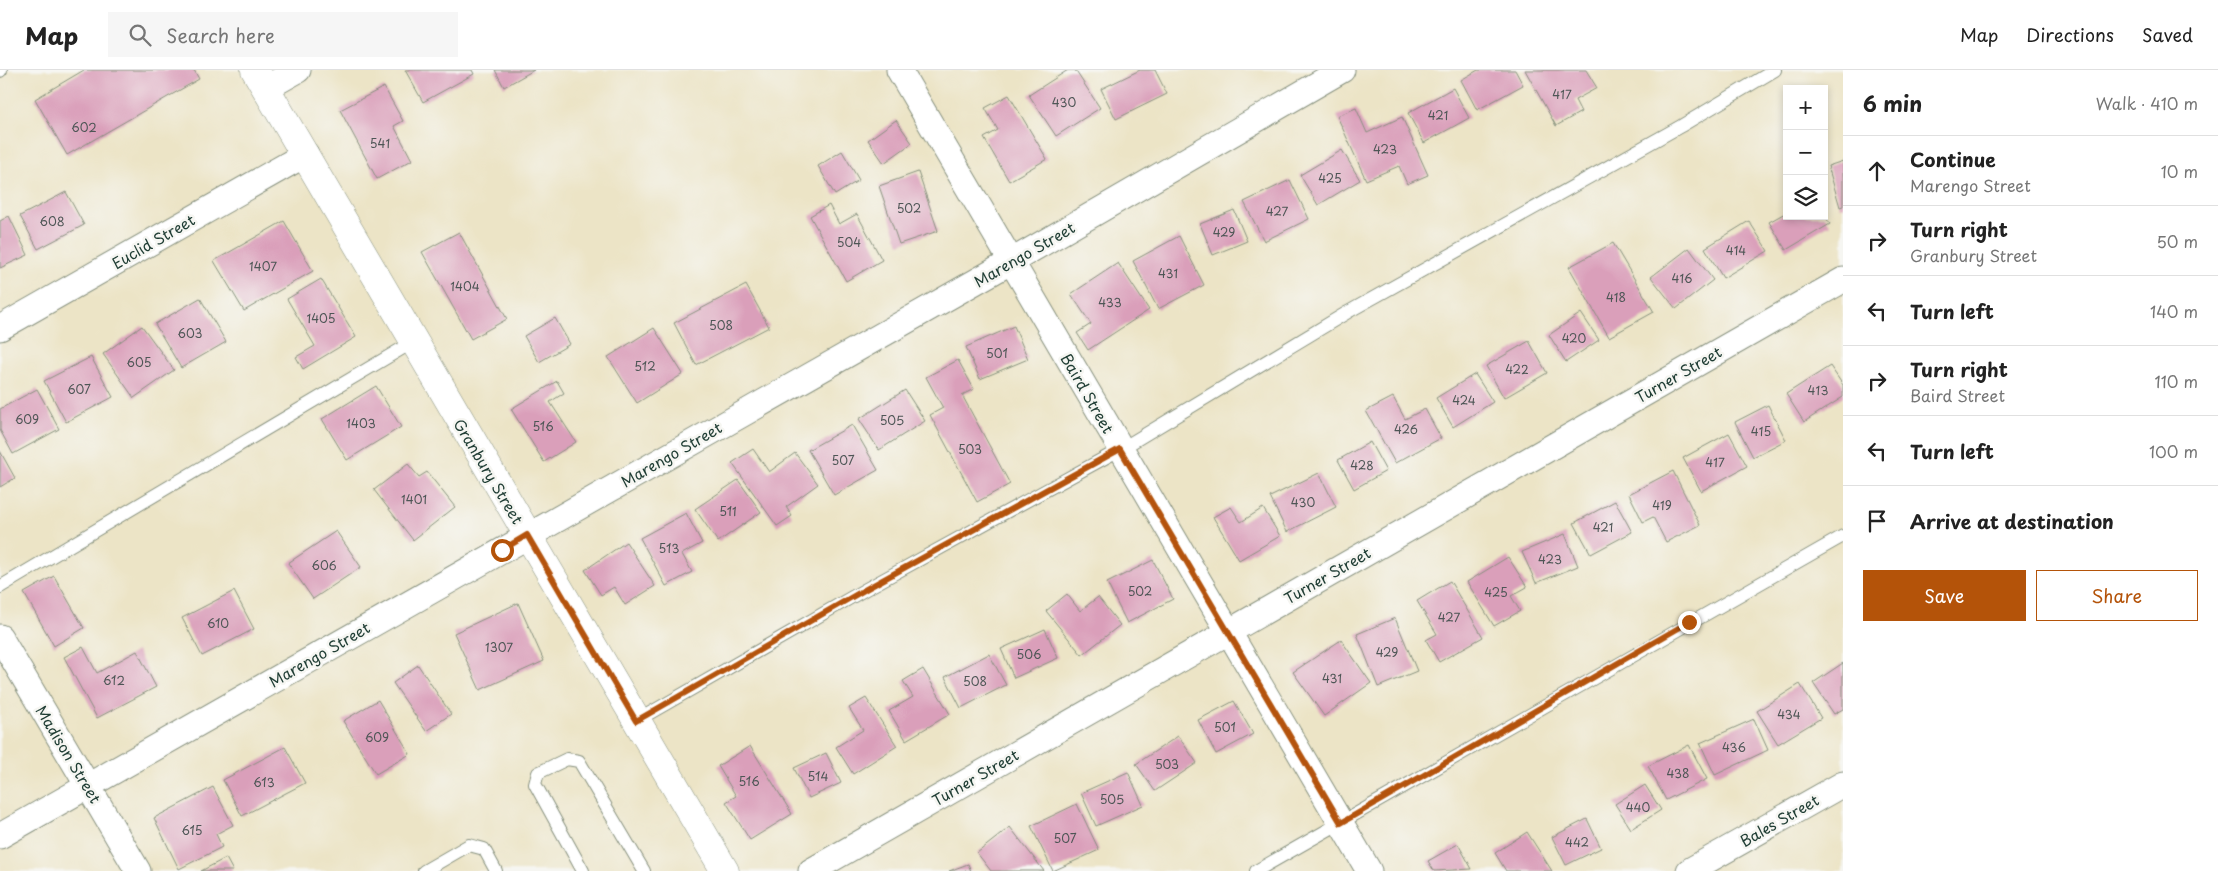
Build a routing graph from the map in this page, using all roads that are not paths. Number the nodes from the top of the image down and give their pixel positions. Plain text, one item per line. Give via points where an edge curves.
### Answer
1 (298, 70) edge
2 (899, 70) edge
3 (1342, 70) edge
4 (1775, 70) edge
5 (260, 79) edge
6 (306, 154) junction
7 (1012, 260) junction
8 (1843, 280) edge
9 (0, 328) edge
10 (413, 342) junction
11 (1120, 449) junction
12 (527, 535) junction
13 (1843, 536) edge
14 (0, 587) edge
15 (1229, 632) junction
16 (0, 637) edge
17 (636, 721) junction
18 (1843, 784) edge
19 (88, 786) junction
20 (1341, 823) junction
21 (0, 836) edge
22 (138, 871) edge
23 (424, 871) edge
24 (496, 871) edge
25 (583, 871) edge
26 (644, 871) edge
27 (725, 871) edge
28 (811, 871) edge
29 (1256, 871) edge
30 (1369, 871) edge
31 (1690, 871) edge

1 - 5 street
2 - 7 street, Baird Street
3 - 7 street, Marengo Street
4 - 11 lane via 1348,312
5 - 6 street, Granbury Street
6 - 9 street, Euclid Street
6 - 10 street, Granbury Street
7 - 11 street, Baird Street
7 - 12 street, Marengo Street
8 - 15 street, Turner Street
10 - 12 street, Granbury Street
10 - 14 lane
11 - 15 street, Baird Street
11 - 17 lane
12 - 17 street, Granbury Street
12 - 19 street, Marengo Street
13 - 20 lane
15 - 20 street, Baird Street
15 - 28 street, Turner Street
16 - 19 street, Madison Street
17 - 27 street, Granbury Street
18 - 31 street, Bales Street
19 - 21 street, Marengo Street
19 - 22 street, Madison Street
20 - 29 lane
20 - 30 street, Baird Street
23 - 24 lane via 469,845 484,848
25 - 26 lane via 535,784 538,773 567,759 579,761

